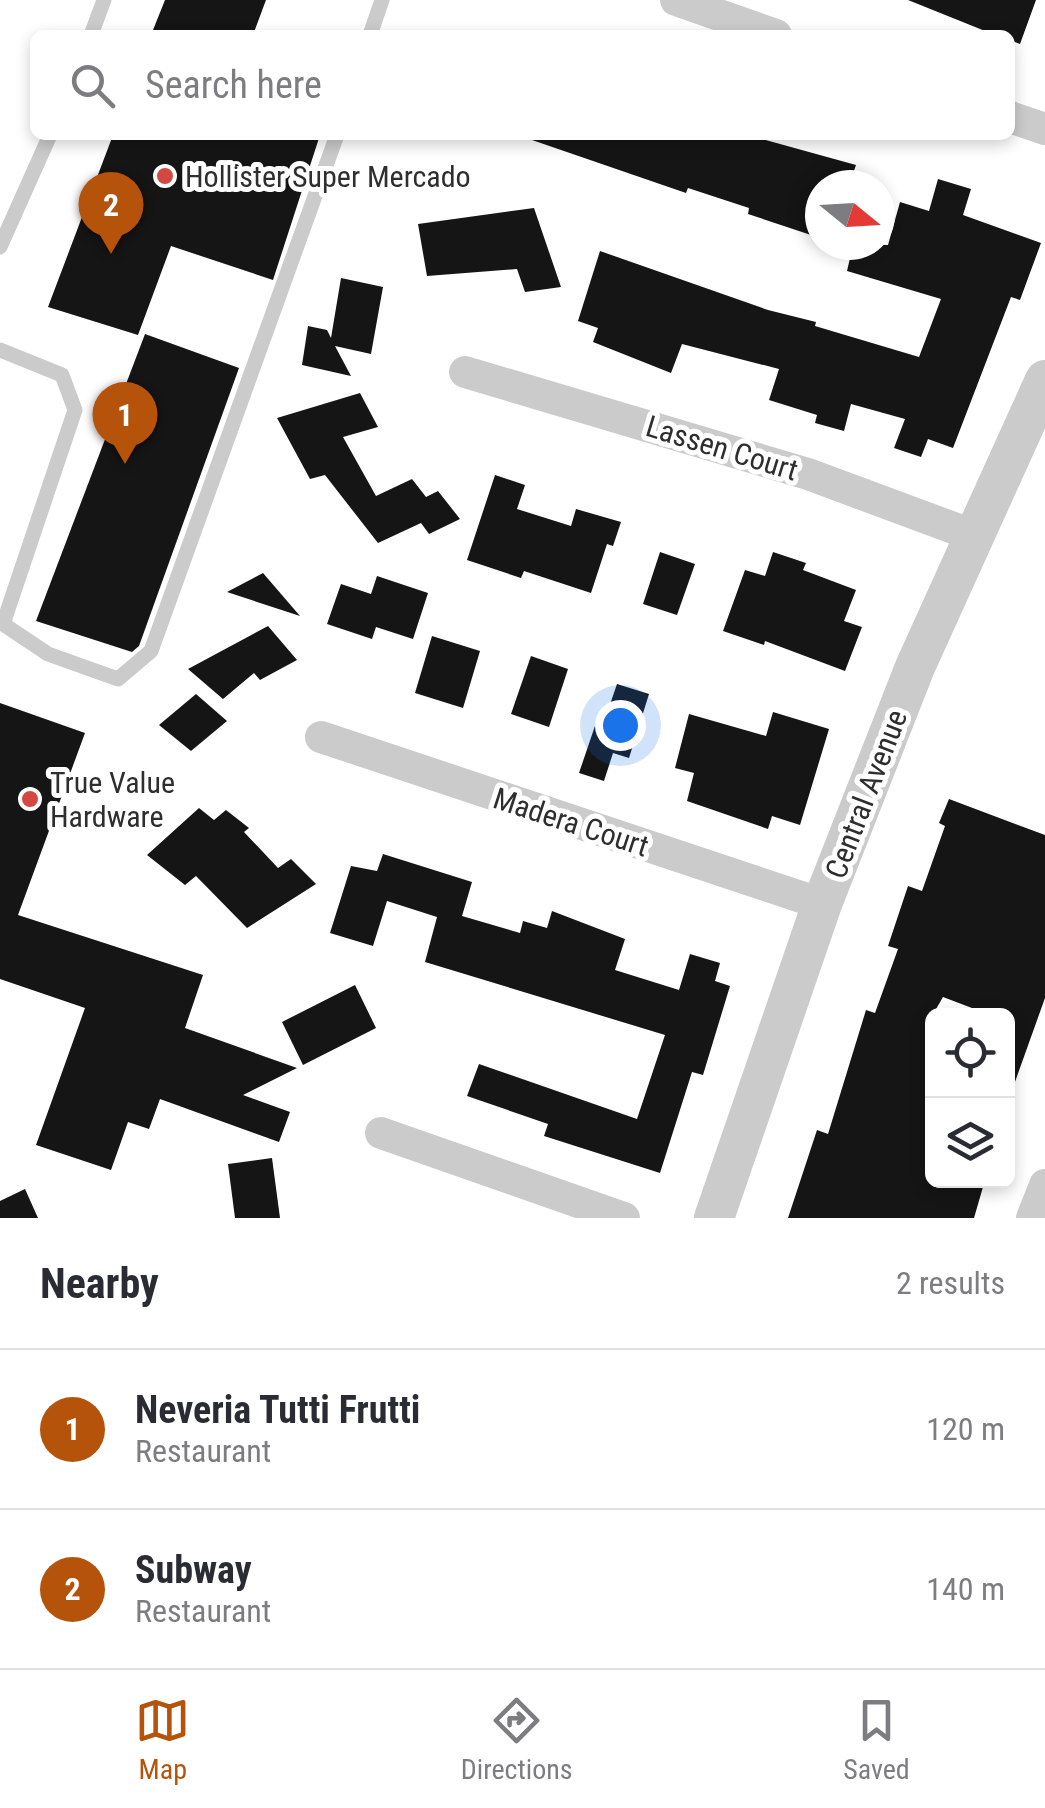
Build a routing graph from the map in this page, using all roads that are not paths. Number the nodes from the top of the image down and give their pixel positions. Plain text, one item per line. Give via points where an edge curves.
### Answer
1 (104, 0) edge
2 (382, 0) edge
3 (676, 0) edge
4 (93, 30) edge
5 (372, 30) edge
6 (762, 30) edge
7 (1015, 119) edge
8 (1045, 129) edge
9 (48, 140) edge
10 (335, 140) edge
11 (0, 247) edge
12 (0, 350) edge
13 (465, 372) dead end
14 (1045, 380) edge
15 (975, 536) junction
16 (1, 624) edge
17 (322, 737) dead end
18 (822, 904) junction
19 (381, 1133) dead end
20 (1045, 1186) edge
21 (624, 1218) edge
22 (714, 1218) edge
23 (1032, 1218) edge

1 - 4 lane
2 - 5 lane
3 - 6 street
7 - 8 street
9 - 11 lane
10 - 16 lane via 152,651 118,679 48,654
12 - 16 lane via 62,375 75,410
13 - 15 street, Lassen Court via 808,474
14 - 15 street, Central Avenue
15 - 18 street, Central Avenue via 915,667
17 - 18 street, Madera Court
18 - 22 street, Central Avenue
19 - 21 street
20 - 23 street

